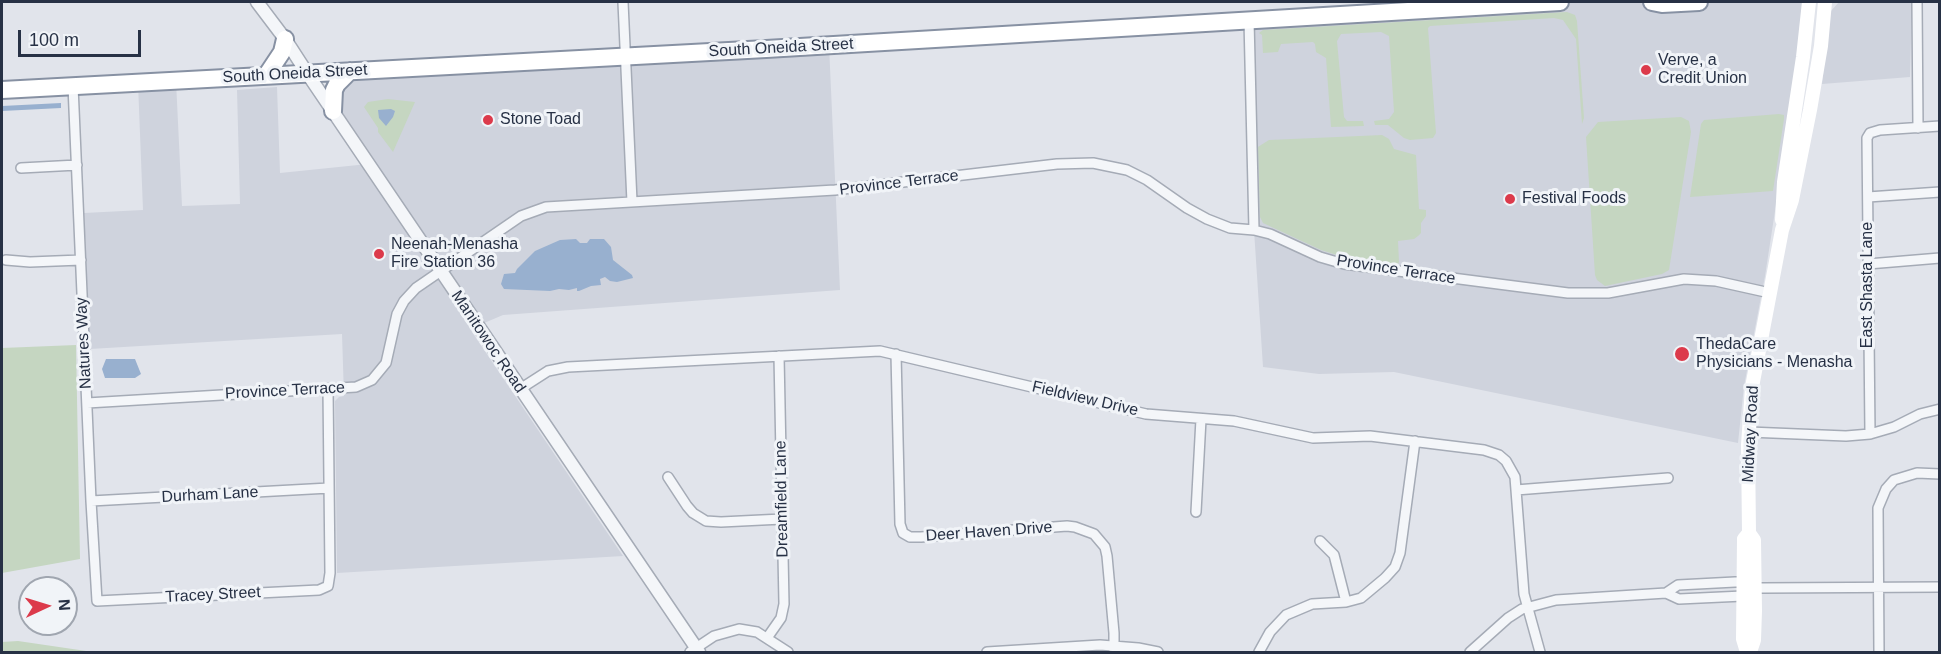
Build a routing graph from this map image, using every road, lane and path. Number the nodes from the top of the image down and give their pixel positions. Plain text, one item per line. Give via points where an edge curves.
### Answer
1 (257, 2) edge
2 (623, 2) edge
3 (1560, 2) edge
4 (1652, 2) edge
5 (1699, 2) edge
6 (1809, 2) edge
7 (1825, 2) edge
8 (1917, 2) edge
9 (1249, 20) junction
10 (285, 39) junction
11 (625, 57) junction
12 (350, 71) junction
13 (307, 74) junction
14 (266, 76) junction
15 (73, 86) junction
16 (2, 90) edge
17 (333, 111) junction
18 (1940, 126) edge
19 (1918, 128) junction
20 (76, 165) junction
21 (21, 168) dead end
22 (1940, 192) edge
23 (1868, 196) junction
24 (632, 202) junction
25 (1254, 230) junction
26 (1782, 230) junction
27 (1940, 258) edge
28 (6, 260) dead end
29 (81, 260) junction
30 (1868, 264) junction
31 (440, 271) junction
32 (1770, 293) junction
33 (896, 354) junction
34 (779, 356) junction
35 (328, 389) junction
36 (520, 389) junction
37 (87, 403) junction
38 (1940, 409) edge
39 (1201, 419) junction
40 (1749, 432) junction
41 (1870, 434) junction
42 (1414, 441) junction
43 (1940, 474) edge
44 (668, 477) dead end
45 (1668, 478) dead end
46 (329, 488) junction
47 (1516, 489) junction
48 (91, 501) junction
49 (1196, 512) dead end
50 (782, 519) junction
51 (1320, 541) dead end
52 (1940, 587) edge
53 (1747, 588) junction
54 (1878, 588) junction
55 (1666, 593) junction
56 (97, 601) joint
57 (1346, 602) junction
58 (1527, 606) junction
59 (767, 638) junction
60 (1114, 649) edge
61 (695, 651) edge
62 (788, 652) edge
63 (987, 652) edge
64 (1158, 652) edge
65 (1259, 652) edge
66 (1470, 652) edge
67 (1540, 652) edge
68 (1748, 652) edge
69 (1879, 652) edge

1 - 10 street, Manitowoc Road
2 - 11 street
3 - 9 highway, South Oneida Street
4 - 5 highway
6 - 26 main road, Midway Road via 1784,182
7 - 26 main road, Midway Road via 1810,110
8 - 19 street
9 - 11 highway, South Oneida Street
9 - 25 street
10 - 13 street, Manitowoc Road
10 - 14 highway via 282,52
11 - 12 highway, South Oneida Street
11 - 24 street
12 - 13 highway, South Oneida Street
12 - 17 highway via 336,84
13 - 14 highway, South Oneida Street
13 - 17 street, Manitowoc Road
14 - 15 highway, South Oneida Street
15 - 16 highway, South Oneida Street
15 - 20 street, Natures Way
17 - 31 street, Manitowoc Road
18 - 19 street
19 - 23 street, East Shasta Lane via 1880,130 1868,135
20 - 21 street
20 - 29 street, Natures Way
22 - 23 street
23 - 30 street, East Shasta Lane
24 - 25 street, Province Terrace via 835,190 1026,167 1094,163 1136,174 1207,219 1230,228
24 - 31 street, Province Terrace via 546,207 529,212
25 - 32 street, Province Terrace via 1344,264 1436,277 1583,294 1695,279
26 - 32 main road, Midway Road
27 - 30 street
28 - 29 street
29 - 37 street, Natures Way
30 - 41 street, East Shasta Lane
31 - 35 street, Province Terrace via 416,288 400,307 389,355 380,372 356,387
31 - 36 street, Manitowoc Road
32 - 40 main road, Midway Road via 1754,376
33 - 34 street, Fieldview Drive via 870,351
33 - 39 street, Fieldview Drive via 1146,414
33 - 60 street, Deer Haven Drive via 903,533 921,537 1066,526 1094,534 1107,556
34 - 36 street, Fieldview Drive via 568,367 548,371
34 - 50 street, Dreamfield Lane
35 - 37 street, Province Terrace
35 - 46 street
36 - 61 street, Manitowoc Road
37 - 48 street, Natures Way
38 - 41 street
39 - 42 street, Fieldview Drive via 1249,423 1313,438 1363,436
39 - 49 street
40 - 41 street
40 - 53 main road, Midway Road via 1749,533 1744,539
42 - 47 street, Fieldview Drive via 1492,452 1512,469
42 - 57 street via 1398,561 1391,573 1366,595
43 - 54 street via 1917,473 1894,480 1886,489 1878,508
44 - 50 street via 693,513 706,520
45 - 47 street
46 - 48 street, Durham Lane
46 - 56 street, Tracey Street via 328,586 319,590
47 - 58 street, Fieldview Drive
48 - 56 street, Natures Way
50 - 59 street, Dreamfield Lane via 783,612
51 - 57 street via 1334,555
52 - 54 street
53 - 54 street
53 - 55 street via 1678,599
53 - 55 street via 1678,585
53 - 68 main road, Midway Road via 1743,639
54 - 69 street
55 - 58 street via 1573,598
57 - 65 street via 1312,604 1286,615
58 - 66 street
58 - 67 street, Fieldview Drive
59 - 61 street via 739,629 721,633
59 - 62 street
60 - 63 street
60 - 64 street

